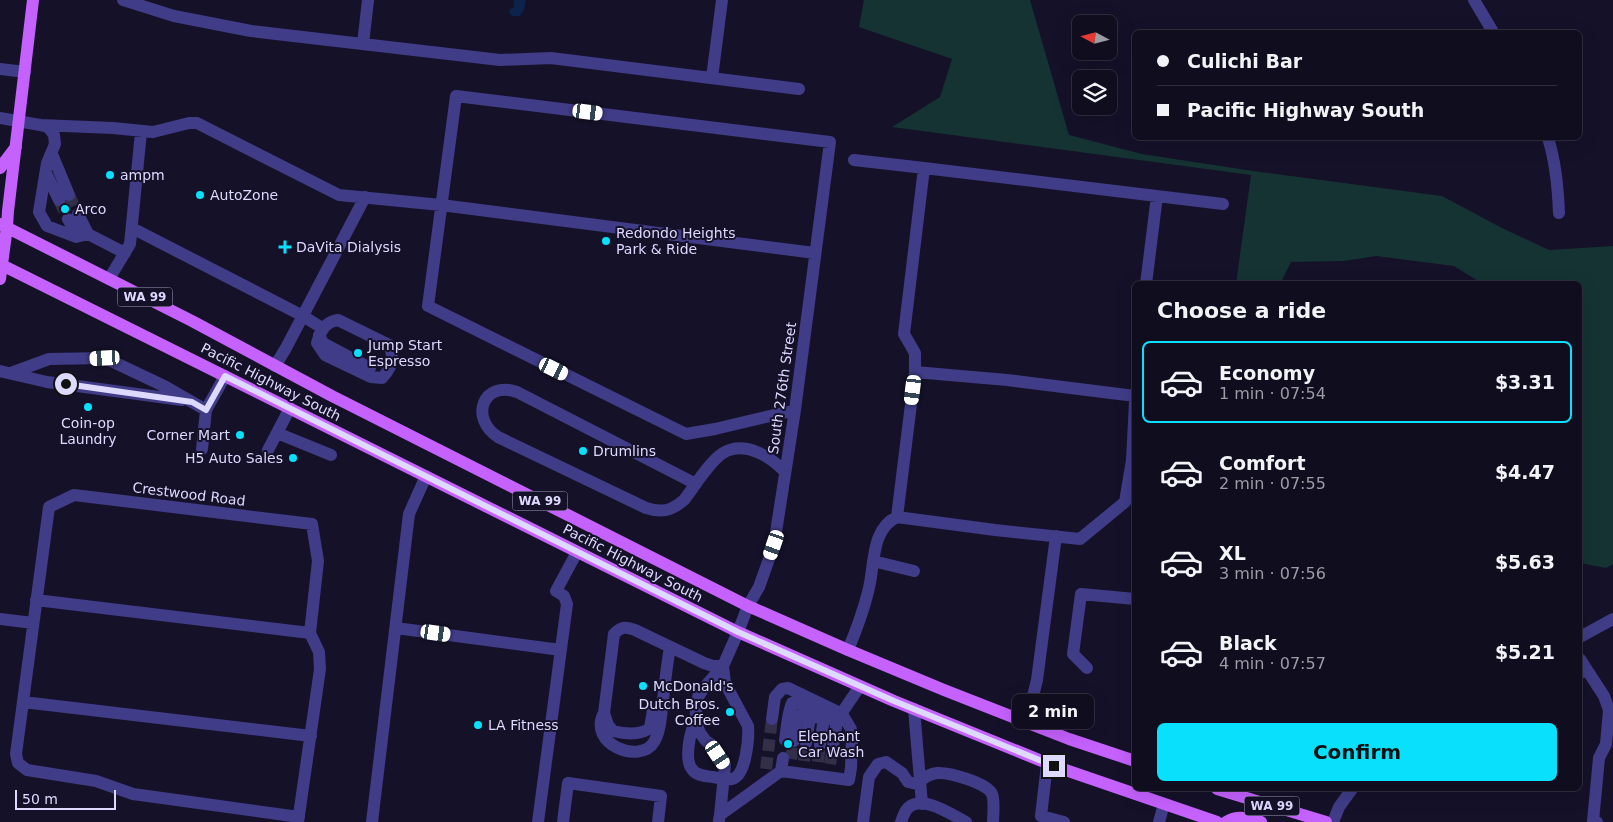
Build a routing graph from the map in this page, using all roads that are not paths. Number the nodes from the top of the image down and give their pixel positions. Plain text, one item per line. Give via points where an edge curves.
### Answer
1 (33, 0) edge
2 (122, 0) edge
3 (368, 0) edge
4 (722, 0) edge
5 (1474, 0) edge
6 (1492, 30) edge
7 (363, 44) junction
8 (0, 69) edge
9 (25, 72) junction
10 (712, 78) junction
11 (799, 89) dead end
12 (0, 118) edge
13 (19, 121) junction
14 (40, 125) junction
15 (141, 132) junction
16 (1549, 140) edge
17 (16, 147) junction
18 (854, 160) dead end
19 (0, 168) edge
20 (924, 168) junction
21 (47, 169) junction
22 (1156, 196) junction
23 (364, 197) junction
24 (1223, 204) dead end
25 (441, 205) junction
26 (1559, 213) dead end
27 (70, 218) tunnel mouth
28 (4, 226) edge
29 (132, 228) junction
30 (88, 234) junction
31 (125, 252) junction
32 (816, 253) junction
33 (1, 264) edge
34 (0, 279) edge
35 (109, 279) junction
36 (1146, 281) edge
37 (303, 316) junction
38 (321, 332) junction
39 (275, 366) junction
40 (6, 372) edge
41 (915, 372) junction
42 (225, 376) junction
43 (1132, 396) edge
44 (192, 402) junction
45 (290, 408) junction
46 (206, 410) junction
47 (795, 410) junction
48 (277, 433) junction
49 (202, 449) dead end
50 (268, 450) dead end
51 (331, 455) dead end
52 (1132, 460) edge
53 (786, 472) junction
54 (426, 476) junction
55 (696, 484) junction
56 (898, 517) junction
57 (1056, 536) junction
58 (577, 552) junction
59 (873, 561) junction
60 (914, 571) dead end
61 (36, 600) junction
62 (1132, 600) edge
63 (748, 606) junction
64 (0, 619) edge
65 (1613, 619) edge
66 (33, 623) junction
67 (396, 628) junction
68 (738, 632) junction
69 (310, 633) junction
70 (1582, 636) edge
71 (666, 645) junction
72 (560, 650) junction
73 (848, 650) junction
74 (723, 666) junction
75 (1582, 667) edge
76 (1087, 668) dead end
77 (860, 686) junction
78 (23, 702) junction
79 (914, 709) junction
80 (604, 713) junction
81 (837, 718) junction
82 (772, 719) tunnel mouth
83 (696, 721) junction
84 (1024, 721) junction
85 (311, 736) junction
86 (820, 745) tunnel mouth
87 (837, 747) tunnel mouth
88 (1132, 760) edge
89 (1047, 764) junction
90 (766, 769) tunnel mouth
91 (791, 772) junction
92 (827, 777) junction
93 (724, 779) junction
94 (920, 781) junction
95 (765, 783) junction
96 (1351, 791) edge
97 (1237, 792) edge
98 (922, 804) junction
99 (1164, 804) junction
100 (719, 818) edge
101 (299, 820) edge
102 (372, 822) edge
103 (538, 822) edge
104 (563, 822) edge
105 (658, 822) edge
106 (863, 822) edge
107 (901, 822) edge
108 (966, 822) edge
109 (993, 822) edge
110 (1064, 822) edge
111 (1159, 822) edge
112 (1217, 822) edge
113 (1226, 822) edge
114 (1261, 822) edge
115 (1326, 822) edge
116 (1333, 822) edge
117 (1597, 822) edge

1 - 9 main road
2 - 7 street via 213,25
3 - 7 street
4 - 10 street
5 - 6 street
7 - 10 street via 500,60 550,58
8 - 9 street
9 - 13 main road
10 - 11 street
12 - 13 street
13 - 14 street
13 - 17 main road
14 - 15 street
14 - 21 street via 48,127 54,134 56,144
15 - 23 street via 197,122 339,195
15 - 29 street
16 - 26 street via 1558,182
17 - 19 main road
17 - 28 main road
18 - 20 street
20 - 22 street
20 - 41 street via 904,334 915,353
21 - 21 street via 61,199
21 - 30 street via 39,212 47,226 76,237
22 - 24 street
22 - 36 street
23 - 25 street
23 - 37 street
25 - 32 street
25 - 32 street, South 276th Street via 456,96 830,142
25 - 47 street via 428,306 686,434
27 - 30 street
28 - 33 main road
28 - 35 main road, Pacific Highway South / WA 99
29 - 31 street via 130,244
29 - 37 street
30 - 31 street
31 - 35 street
32 - 47 street, South 276th Street
33 - 34 main road
33 - 42 main road, Pacific Highway South / WA 99
35 - 39 main road, Pacific Highway South / WA 99
37 - 38 street
37 - 39 street
38 - 38 street via 323,344 378,370 387,366 388,353 378,339 338,320 332,321
39 - 63 main road, Pacific Highway South / WA 99
40 - 44 street via 47,382
40 - 44 street via 49,359 105,358
41 - 43 street
41 - 56 street
42 - 45 main road, Pacific Highway South / WA 99
42 - 46 street
44 - 46 street
45 - 48 street
45 - 54 main road, Pacific Highway South / WA 99
46 - 49 street
47 - 53 street, South 276th Street
48 - 50 street
48 - 51 street
52 - 57 street via 1125,502 1080,539
53 - 55 street via 762,454 741,449 727,451 718,457
53 - 63 street, South 276th Street via 774,545 759,587
54 - 58 main road, Pacific Highway South / WA 99
54 - 67 street via 409,514
55 - 55 street via 516,392 495,392 484,403 484,422 498,437 646,508 668,510 684,500
56 - 57 street
56 - 59 street via 885,525
57 - 84 street via 1037,680
58 - 68 main road, Pacific Highway South / WA 99
58 - 72 street via 556,591 564,596 567,604
59 - 60 street
59 - 73 street via 869,591
61 - 66 street, Crestwood Road
61 - 69 street
61 - 69 street, Crestwood Road via 49,507 74,495 312,524 318,561
62 - 76 street via 1081,594 1073,654
63 - 68 street, South 276th Street
63 - 73 main road, Pacific Highway South / WA 99
64 - 66 street
65 - 70 street
66 - 78 street, Crestwood Road
67 - 72 street
67 - 102 street
68 - 74 street, South 276th Street
68 - 77 main road, Pacific Highway South / WA 99
69 - 85 street, Crestwood Road via 319,652 320,669
71 - 74 street via 704,663
71 - 80 street via 627,627 614,634
71 - 80 street via 651,724 645,732 613,731
71 - 80 street via 660,725 651,746 636,752 612,746 601,729
72 - 103 street
73 - 84 main road, Pacific Highway South / WA 99
74 - 83 street, South 276th Street via 698,697
74 - 93 street via 725,683 749,733 741,773 732,779
75 - 117 street via 1604,696 1609,710 1606,744 1599,758 1592,821
77 - 79 main road, Pacific Highway South / WA 99
77 - 81 street
78 - 85 street
78 - 101 street, Crestwood Road via 16,754 18,763 27,770 96,781 134,794
79 - 89 main road, Pacific Highway South / WA 99
79 - 94 street
81 - 81 street via 798,714 795,741 788,718 792,704 805,704
81 - 82 street via 815,701 788,688 782,689 775,697
81 - 86 street
81 - 87 street
81 - 92 street via 851,729 849,780
83 - 93 street via 700,733 725,765
83 - 93 street, South 276th Street via 691,728 688,759 691,769 698,774
84 - 88 main road, Pacific Highway South / WA 99
85 - 101 street, Crestwood Road
89 - 99 main road, Pacific Highway South / WA 99
89 - 110 street via 1041,816
90 - 95 street
91 - 91 street via 793,759
91 - 92 street
91 - 95 street
92 - 92 street via 829,764
93 - 100 street
94 - 98 street
94 - 106 street via 917,784 908,782 892,765 886,762 878,764 869,777
94 - 109 street via 929,775 942,773 988,789
95 - 100 street
96 - 116 street
97 - 115 main road, WA 99
98 - 107 street via 908,808
98 - 108 street
99 - 111 street
99 - 112 main road, Pacific Highway South / WA 99
104 - 105 street via 568,783 661,796
113 - 114 main road via 1244,817

